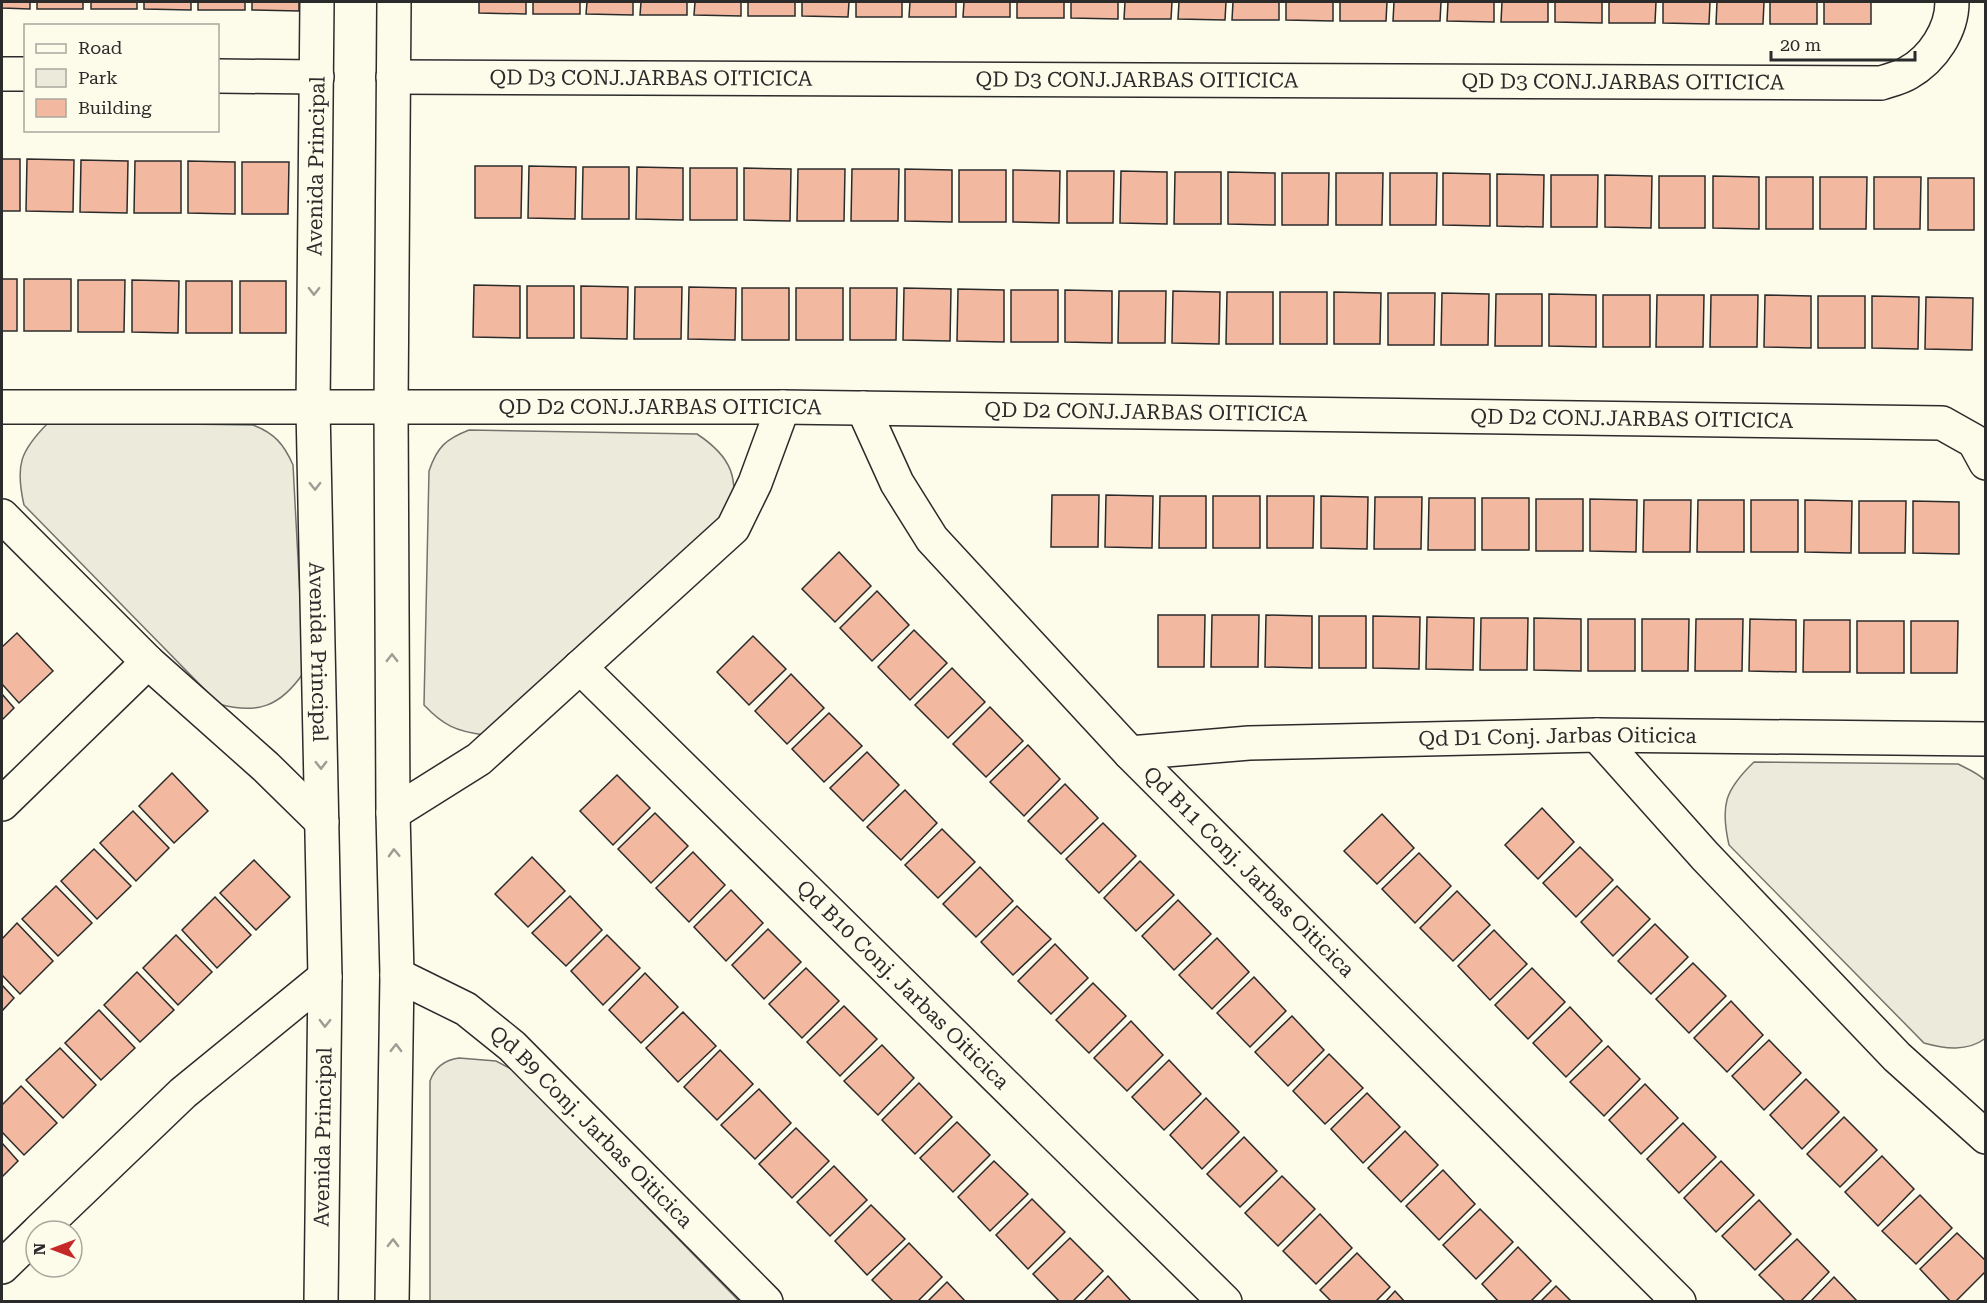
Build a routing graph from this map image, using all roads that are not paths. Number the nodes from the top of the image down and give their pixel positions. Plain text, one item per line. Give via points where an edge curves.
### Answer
1 (317, 2) edge
2 (394, 2) edge
3 (1952, 2) edge
4 (2, 74) edge
5 (24, 74) edge
6 (219, 76) edge
7 (316, 77) junction
8 (393, 77) junction
9 (783, 407) junction
10 (2, 408) edge
11 (313, 408) junction
12 (391, 408) junction
13 (863, 408) junction
14 (1980, 452) edge
15 (2, 516) edge
16 (148, 662) junction
17 (580, 667) junction
18 (1598, 735) junction
19 (1986, 739) edge
20 (1130, 753) junction
21 (2, 804) edge
22 (393, 813) junction
23 (322, 822) junction
24 (398, 975) junction
25 (325, 977) junction
26 (1986, 1137) edge
27 (52, 1219) edge
28 (24, 1246) edge
29 (2, 1267) edge
30 (321, 1302) edge
31 (392, 1302) edge
32 (766, 1302) edge
33 (1224, 1302) edge
34 (1679, 1302) edge

1 - 7 street, Avenida Principal
2 - 8 street
3 - 8 street, QD D3 CONJ.JARBAS OITICICA via 1946,32 1930,56 1908,73 1881,83
4 - 5 street
6 - 7 street
7 -> 11 street, Avenida Principal
8 - 12 street
9 - 12 street, QD D2 CONJ.JARBAS OITICICA
9 - 13 street, QD D2 CONJ.JARBAS OITICICA
9 - 17 street via 755,483 733,528
10 - 11 street, QD D2 CONJ.JARBAS OITICICA
11 - 12 street, QD D2 CONJ.JARBAS OITICICA
11 -> 23 street, Avenida Principal
22 -> 12 street
13 - 14 street, QD D2 CONJ.JARBAS OITICICA via 1942,423
13 - 20 street, Qd B11 Conj. Jarbas Oiticica via 897,483 932,539
15 - 16 street
16 - 21 street
16 - 23 street
17 - 22 street via 479,759
17 - 33 street, Qd B10 Conj. Jarbas Oiticica
18 - 19 street, Qd D1 Conj. Jarbas Oiticica
18 - 20 street, Qd D1 Conj. Jarbas Oiticica via 1249,743
18 - 26 street via 1705,856 1897,1057
20 - 34 street, Qd B11 Conj. Jarbas Oiticica
24 -> 22 street
23 - 25 street, Avenida Principal
31 -> 24 street
24 - 32 street, Qd B9 Conj. Jarbas Oiticica via 466,1009 512,1046
25 - 27 street via 183,1093
25 -> 30 street, Avenida Principal
28 - 29 street

